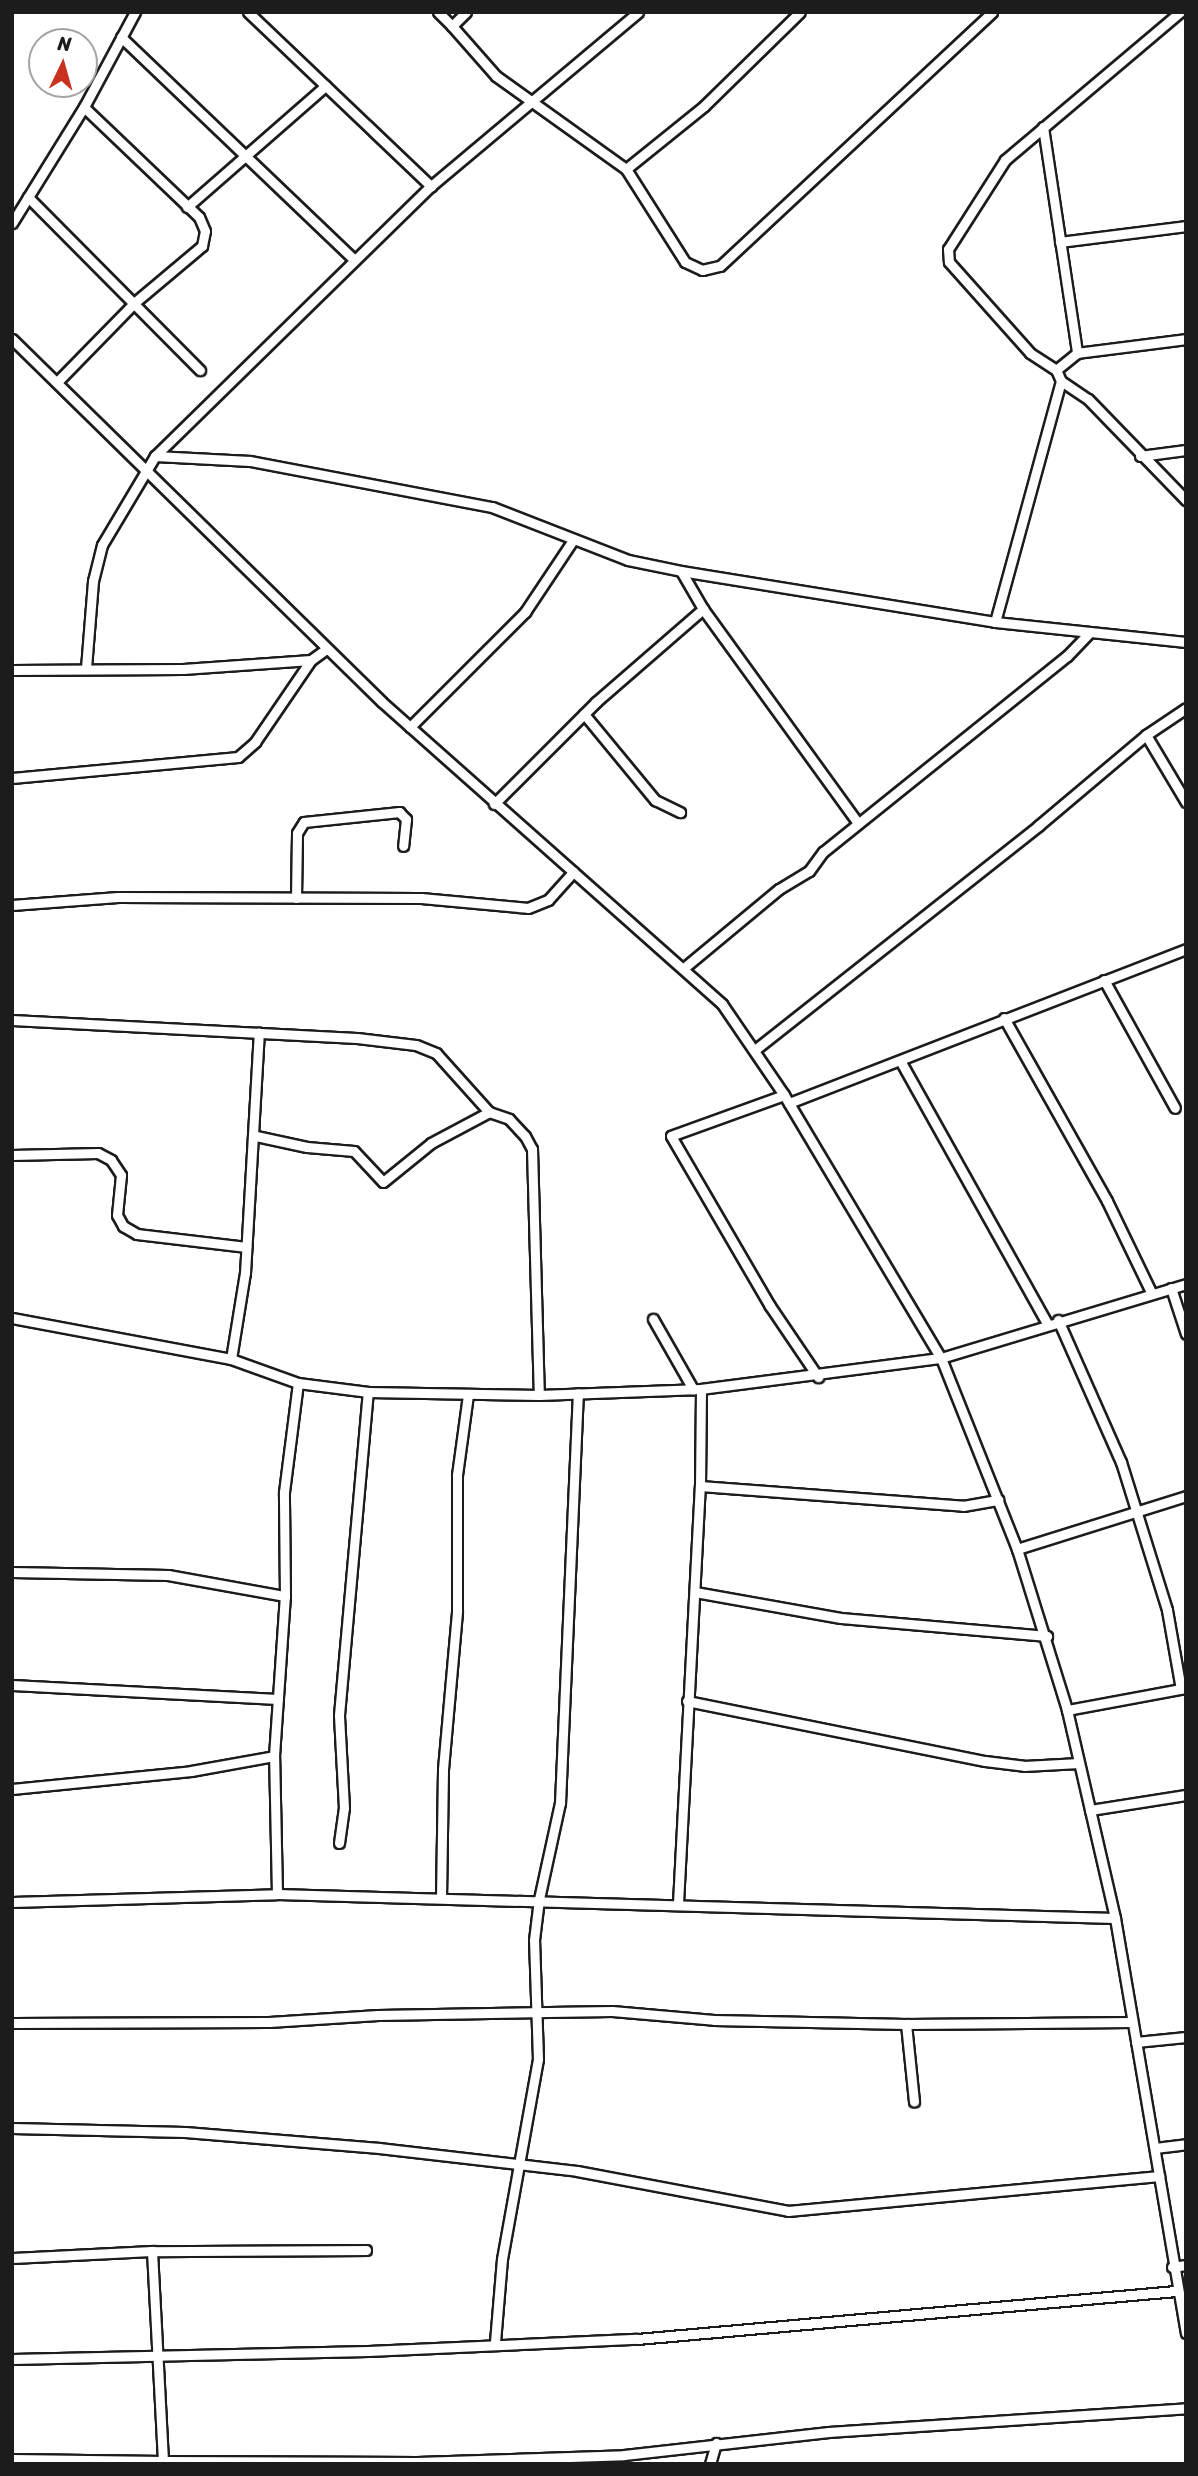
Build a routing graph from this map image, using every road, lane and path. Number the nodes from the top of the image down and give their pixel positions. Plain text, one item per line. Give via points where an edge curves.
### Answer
1 (135, 12) edge
2 (248, 12) edge
3 (438, 12) edge
4 (466, 12) edge
5 (638, 12) edge
6 (800, 12) edge
7 (992, 12) edge
8 (1180, 12) edge
9 (452, 26) junction
10 (121, 37) junction
11 (326, 86) junction
12 (529, 101) junction
13 (84, 107) junction
14 (1043, 127) junction
15 (245, 153) junction
16 (626, 169) junction
17 (431, 186) junction
18 (28, 197) junction
19 (187, 207) junction
20 (12, 223) edge
21 (1186, 226) edge
22 (1060, 242) junction
23 (352, 258) junction
24 (134, 303) junction
25 (12, 339) edge
26 (1186, 339) edge
27 (1077, 353) junction
28 (201, 370) dead end
29 (1056, 370) junction
30 (1061, 381) junction
31 (57, 382) junction
32 (1186, 450) edge
33 (155, 456) junction
34 (1140, 456) junction
35 (144, 470) junction
36 (1186, 500) edge
37 (573, 540) junction
38 (681, 570) junction
39 (703, 609) junction
40 (995, 622) junction
41 (1089, 633) junction
42 (1186, 642) edge
43 (326, 649) junction
44 (311, 660) junction
45 (86, 667) junction
46 (12, 670) edge
47 (1186, 708) edge
48 (584, 714) junction
49 (410, 727) junction
50 (1146, 735) junction
51 (12, 778) edge
52 (1186, 802) edge
53 (494, 804) junction
54 (680, 812) dead end
55 (858, 823) junction
56 (403, 846) dead end
57 (573, 872) junction
58 (296, 898) junction
59 (12, 905) edge
60 (1186, 949) edge
61 (685, 967) junction
62 (1104, 980) junction
63 (1004, 1018) junction
64 (12, 1020) edge
65 (259, 1032) junction
66 (756, 1049) junction
67 (901, 1062) junction
68 (787, 1099) junction
69 (1175, 1108) dead end
70 (489, 1112) junction
71 (256, 1136) junction
72 (12, 1155) edge
73 (246, 1247) junction
74 (1186, 1284) edge
75 (1171, 1288) junction
76 (1152, 1294) junction
77 (12, 1318) edge
78 (653, 1319) dead end
79 (1058, 1320) junction
80 (1047, 1322) junction
81 (1186, 1334) edge
82 (941, 1358) junction
83 (231, 1359) junction
84 (818, 1377) junction
85 (298, 1383) junction
86 (697, 1389) junction
87 (368, 1392) junction
88 (578, 1393) junction
89 (468, 1395) junction
90 (540, 1395) junction
91 (700, 1486) junction
92 (1186, 1496) edge
93 (998, 1500) junction
94 (1135, 1512) junction
95 (1017, 1549) junction
96 (12, 1572) edge
97 (695, 1592) junction
98 (285, 1595) junction
99 (1047, 1636) junction
100 (12, 1685) edge
101 (1184, 1689) edge
102 (278, 1699) junction
103 (687, 1701) junction
104 (1067, 1710) junction
105 (274, 1756) junction
106 (1079, 1763) junction
107 (12, 1789) edge
108 (1186, 1795) edge
109 (1090, 1810) junction
110 (339, 1843) dead end
111 (276, 1894) junction
112 (441, 1898) junction
113 (539, 1899) junction
114 (12, 1902) edge
115 (678, 1903) junction
116 (1115, 1918) junction
117 (535, 2015) junction
118 (1131, 2022) junction
119 (12, 2023) edge
120 (906, 2024) junction
121 (1186, 2037) edge
122 (1136, 2042) junction
123 (914, 2102) dead end
124 (12, 2128) edge
125 (1186, 2144) edge
126 (1155, 2148) junction
127 (520, 2166) junction
128 (1159, 2176) junction
129 (366, 2250) dead end
130 (152, 2252) junction
131 (12, 2258) edge
132 (1186, 2265) edge
133 (1172, 2267) junction
134 (1177, 2291) junction
135 (1186, 2333) edge
136 (495, 2342) junction
137 (156, 2356) junction
138 (12, 2359) edge
139 (1186, 2408) edge
140 (716, 2443) junction
141 (12, 2459) edge
142 (163, 2461) junction
143 (497, 2462) edge
144 (710, 2464) edge

1 - 10 street
2 - 11 street
3 - 9 street
4 - 9 street
5 - 12 street
6 - 16 street via 704,106
7 - 16 street via 720,266 702,270 685,262
8 - 14 street
9 - 12 street via 496,76
10 - 13 street
10 - 15 street
11 - 15 street
11 - 17 street
12 - 16 street
12 - 17 street
13 - 18 street
13 - 19 street
14 - 22 street
14 - 29 street via 1005,160 948,249 949,262 1030,353
15 - 19 street
15 - 23 street
17 - 23 street
18 - 20 street
18 - 24 street
19 - 24 street via 199,217 205,231 202,246
21 - 22 street
22 - 27 street
23 - 33 street
24 - 28 street
24 - 31 street
25 - 31 street
26 - 27 street
27 - 29 street
29 - 30 street
30 - 34 street via 1088,399
30 - 40 street
31 - 35 street
32 - 34 street
33 - 35 street
33 - 37 street via 250,461 492,507
34 - 36 street
35 - 43 street via 253,571
35 - 45 street via 102,545 93,581
37 - 38 street via 628,560
37 - 49 street via 525,612
38 - 39 street
38 - 40 street
39 - 48 street
39 - 55 street
40 - 41 street
41 - 42 street
41 - 55 street via 1067,656
43 - 44 street
43 - 49 street
44 - 45 street via 183,669
44 - 51 street via 255,742 239,757
45 - 46 street
47 - 50 street
48 - 53 street
48 - 54 street via 655,800
49 - 53 street
50 - 52 street
50 - 66 street
53 - 57 street
55 - 61 street via 823,852 809,871 779,889
56 - 58 street via 406,819 400,812 304,822 298,833
57 - 58 street via 548,900 528,908 421,898
57 - 61 street
58 - 59 street via 118,897
60 - 62 street
61 - 66 street via 722,1004
62 - 63 street
62 - 69 street
63 - 67 street
63 - 76 street via 1107,1200
64 - 65 street
65 - 70 street via 416,1045 436,1053
65 - 71 street
66 - 68 street
67 - 68 street
67 - 80 street
68 - 82 street
68 - 84 street via 671,1136 770,1306
70 - 71 street via 431,1143 383,1182 354,1151
70 - 90 street via 509,1119 532,1149
71 - 73 street
72 - 73 street via 98,1153 111,1160 121,1175 117,1215 123,1226 137,1234
73 - 83 street
74 - 75 street
75 - 76 street
75 - 81 street
76 - 79 street
77 - 83 street
78 - 86 street
79 - 80 street
79 - 94 street via 1121,1462
80 - 82 street
82 - 84 street
82 - 93 street
83 - 85 street
84 - 86 street
85 - 87 street
85 - 98 street via 284,1492
86 - 88 street
86 - 91 street
87 - 89 street
87 - 110 street via 340,1701 344,1808
88 - 90 street
88 - 113 street via 560,1803
89 - 90 street
89 - 112 street via 457,1475 457,1611 443,1769
91 - 93 street via 963,1506
91 - 97 street
92 - 94 street
93 - 95 street
94 - 95 street
94 - 101 street via 1167,1610
95 - 99 street
96 - 98 street via 168,1575
97 - 99 street via 841,1618
97 - 103 street
98 - 102 street
99 - 104 street
100 - 102 street
101 - 104 street
102 - 105 street
103 - 106 street via 985,1761 1024,1766
103 - 115 street
104 - 106 street
105 - 107 street via 191,1772
105 - 111 street
106 - 109 street
108 - 109 street
109 - 116 street
111 - 112 street
111 - 114 street
112 - 113 street
113 - 115 street
113 - 117 street
115 - 116 street via 755,1910
116 - 118 street
117 - 119 street
117 - 120 street via 612,2011 714,2020
117 - 127 street via 538,2059
118 - 120 street
118 - 122 street
120 - 123 street
121 - 122 street
122 - 126 street
124 - 127 street via 185,2132
125 - 126 street
126 - 128 street
127 - 128 street via 578,2172 788,2211
127 - 136 street via 502,2259
128 - 133 street
129 - 130 street
130 - 131 street
130 - 137 street
132 - 133 street
133 - 134 street
134 - 135 street
134 - 136 street via 637,2339
136 - 137 street via 368,2351
137 - 138 street
137 - 142 street
139 - 140 street
140 - 143 street via 624,2455
140 - 144 street
141 - 142 street
142 - 143 street

